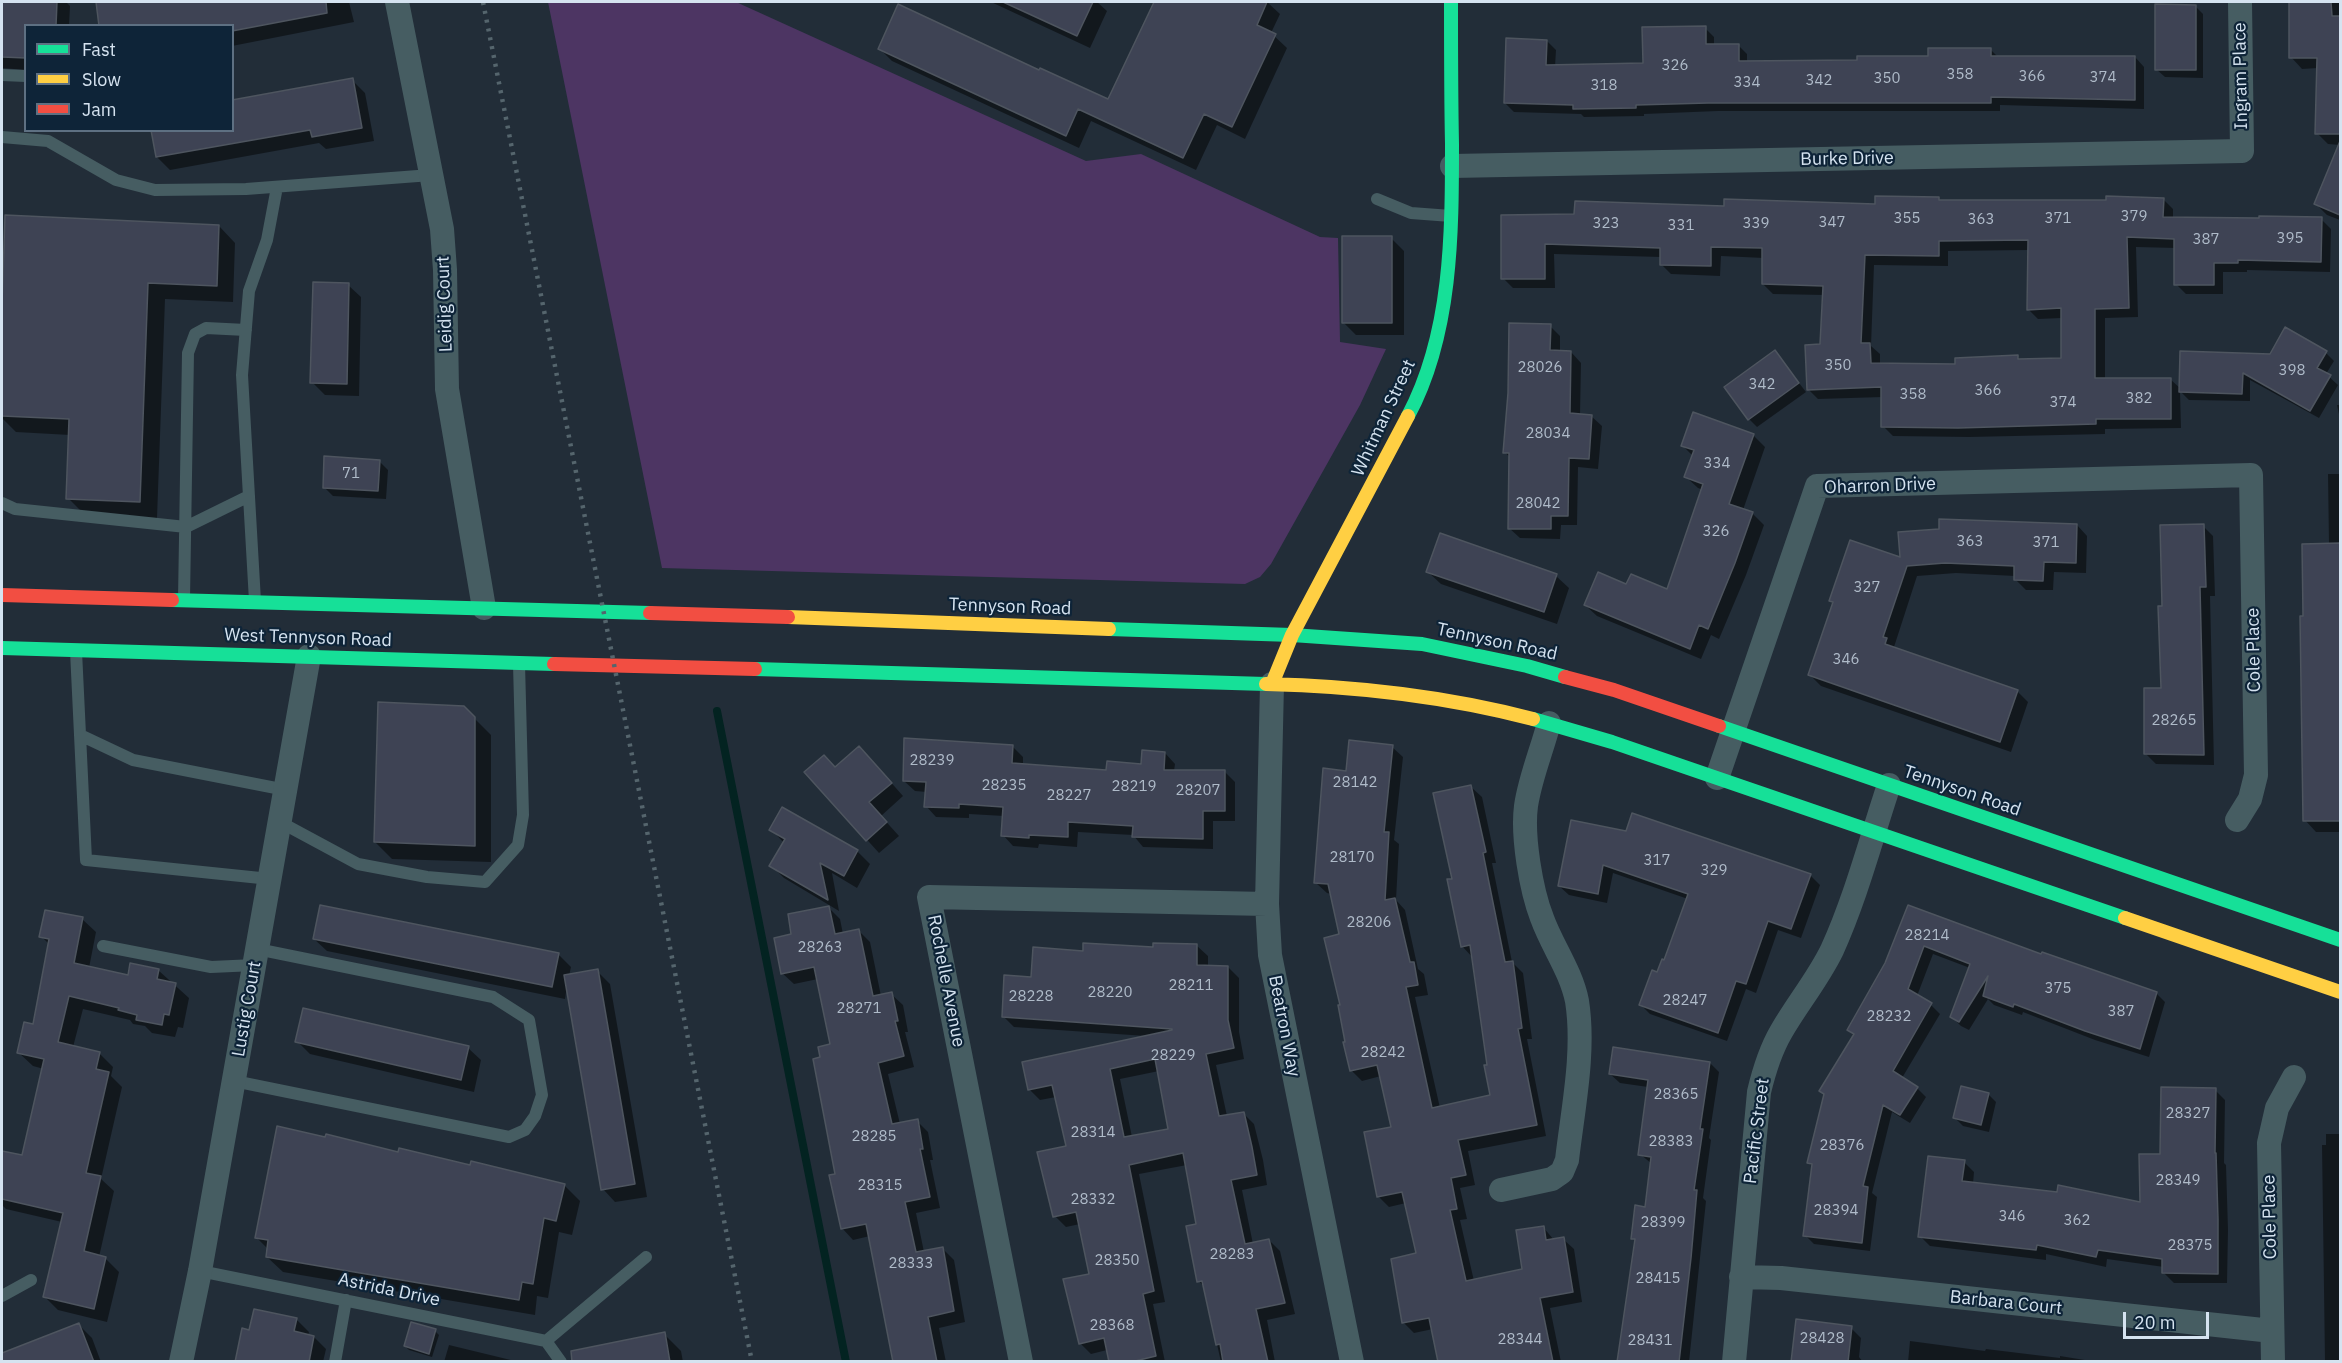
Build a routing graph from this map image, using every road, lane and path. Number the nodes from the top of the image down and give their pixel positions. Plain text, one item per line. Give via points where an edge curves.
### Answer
1 (397, 2) edge
2 (1451, 2) edge
3 (2240, 2) edge
4 (2, 75) edge
5 (24, 76) edge
6 (2, 137) edge
7 (2242, 151) joint
8 (1452, 166) junction
9 (431, 175) junction
10 (277, 187) junction
11 (1377, 199) dead end
12 (1452, 216) junction
13 (246, 330) junction
14 (2251, 475) joint
15 (249, 496) junction
16 (2, 503) edge
17 (186, 527) junction
18 (2, 595) edge
19 (184, 600) junction
20 (255, 602) junction
21 (484, 608) junction
22 (603, 611) joint
23 (1292, 635) junction
24 (2, 648) edge
25 (76, 650) junction
26 (309, 656) junction
27 (519, 663) junction
28 (1272, 684) junction
29 (1550, 723) junction
30 (1733, 731) junction
31 (80, 735) junction
32 (1717, 778) junction
33 (1889, 785) junction
34 (286, 790) junction
35 (2237, 820) dead end
36 (280, 822) junction
37 (1873, 832) junction
38 (270, 879) junction
39 (1267, 904) junction
40 (2340, 940) edge
41 (103, 946) dead end
42 (256, 957) junction
43 (2340, 992) edge
44 (2294, 1077) dead end
45 (234, 1081) junction
46 (1501, 1190) dead end
47 (646, 1257) dead end
48 (200, 1271) junction
49 (1741, 1276) junction
50 (31, 1280) dead end
51 (2, 1296) edge
52 (346, 1300) junction
53 (2272, 1331) junction
54 (546, 1341) junction
55 (181, 1362) edge
56 (335, 1362) edge
57 (561, 1362) edge
58 (1021, 1362) edge
59 (1352, 1362) edge
60 (1734, 1362) edge
61 (2272, 1362) edge

1 - 9 street, Leidig Court
2 - 8 main road, Whitman Street
3 - 7 street, Ingram Place
4 - 5 lane
6 - 10 lane via 48,141 116,180 155,190
7 - 8 street, Burke Drive
8 - 12 main road, Whitman Street
9 - 10 lane
9 - 21 street, Leidig Court via 445,260 449,407
10 - 13 lane via 267,240 249,291
11 - 12 lane via 1411,213
12 - 23 main road, Whitman Street via 1442,313 1430,363 1413,407
13 - 15 lane via 242,375
13 - 17 lane via 206,328 195,334 188,353
14 - 30 street, Oharron Drive via 1817,486
14 - 35 street, Cole Place via 2256,775 2250,799
15 - 17 lane
15 - 20 lane
16 - 17 lane via 15,509
17 - 19 lane
18 - 19 main road, West Tennyson Road
19 - 20 main road, West Tennyson Road
20 - 21 main road, West Tennyson Road
21 - 22 main road, West Tennyson Road
22 - 23 main road, Tennyson Road
23 - 28 main road, Whitman Street
23 - 30 main road, Tennyson Road via 1422,644 1484,656 1614,690
24 - 25 main road, West Tennyson Road
25 - 26 main road, West Tennyson Road
25 - 31 lane
26 - 27 main road, West Tennyson Road
26 - 34 street, Lustig Court
27 - 28 main road, West Tennyson Road
27 - 36 lane via 523,815 518,845 485,882 427,877 358,864
28 - 29 main road via 1416,694
28 - 39 street, Beatron Way
29 - 32 main road
29 - 46 street via 1526,804 1524,828 1541,917 1570,977 1577,1001 1578,1057 1567,1160 1562,1172 1552,1179
30 - 32 street, Oharron Drive
30 - 33 main road, Tennyson Road
31 - 34 lane via 133,760
31 - 38 lane via 86,860
32 - 37 main road
33 - 37 street, Pacific Street
33 - 40 main road, Tennyson Road
34 - 36 street, Lustig Court
36 - 38 street, Lustig Court
37 - 43 main road
37 - 49 street, Pacific Street via 1832,950 1780,1033 1766,1063 1759,1092
38 - 42 street, Lustig Court
39 - 58 street, Rochelle Avenue via 929,897
39 - 59 street, Beatron Way via 1278,999
41 - 42 lane via 211,967
42 - 45 street, Lustig Court
42 - 45 lane via 492,997 529,1020 542,1095 525,1130 509,1137
44 - 53 street, Cole Place via 2277,1108 2269,1143
45 - 48 street, Lustig Court
47 - 54 lane
48 - 52 lane, Astrida Drive
48 - 55 street, Lustig Court
49 - 53 street, Barbara Court
49 - 60 street, Pacific Street
50 - 51 lane
52 - 54 lane, Astrida Drive
52 - 56 lane
53 - 61 street, Cole Place
54 - 57 lane

